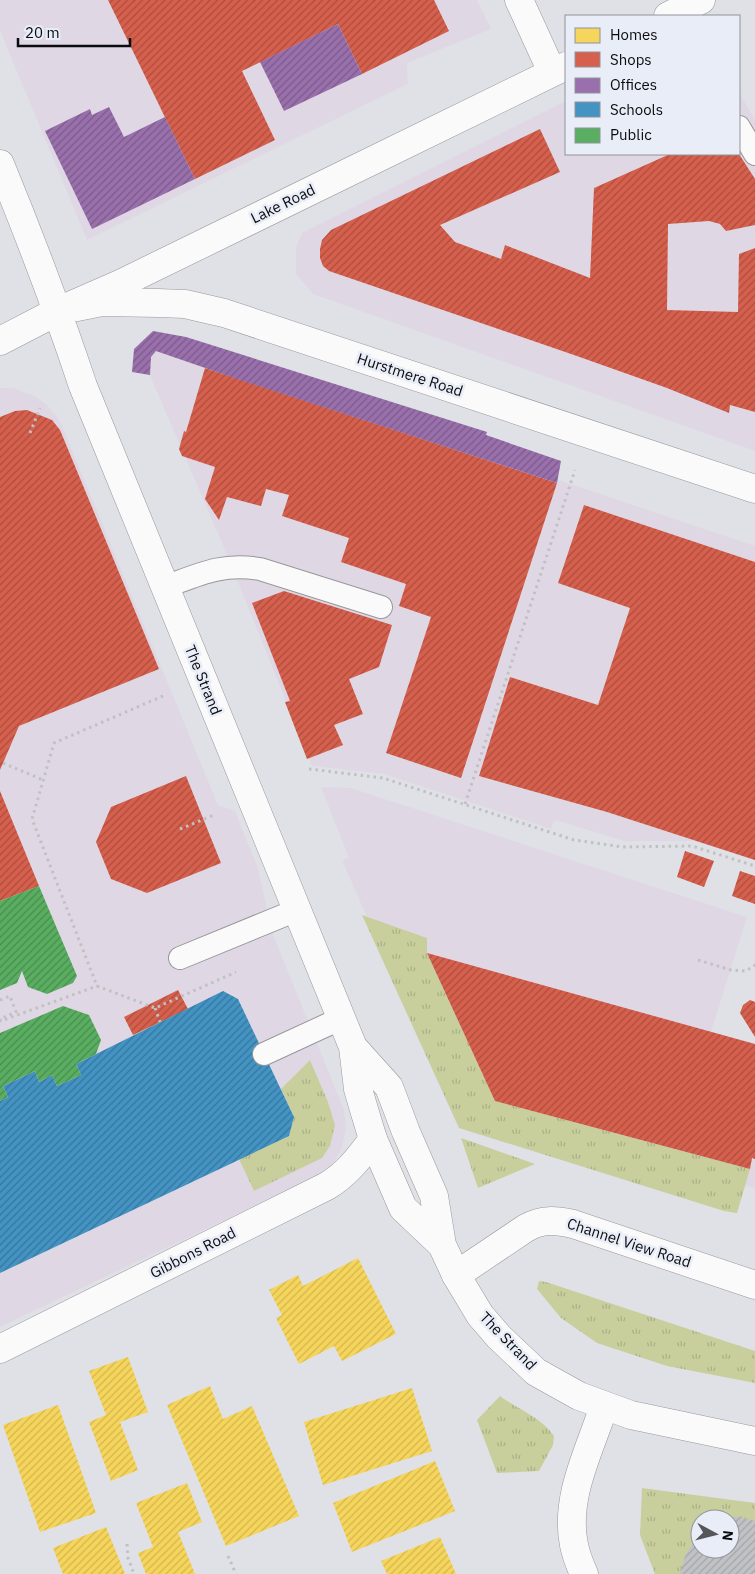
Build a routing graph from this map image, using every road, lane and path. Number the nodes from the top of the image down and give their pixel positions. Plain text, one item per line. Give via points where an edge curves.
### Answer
1 (519, 0) edge
2 (701, 0) edge
3 (672, 15) edge
4 (559, 69) edge
5 (740, 129) edge
6 (755, 154) edge
7 (0, 164) edge
8 (58, 311) junction
9 (0, 341) edge
10 (40, 408) dead end
11 (30, 433) dead end
12 (575, 470) dead end
13 (755, 489) edge
14 (165, 587) junction
15 (381, 607) dead end
16 (163, 696) dead end
17 (3, 763) dead end
18 (309, 768) dead end
19 (43, 780) junction
20 (465, 804) junction
21 (214, 815) dead end
22 (180, 829) dead end
23 (755, 866) edge
24 (297, 910) junction
25 (180, 958) dead end
26 (698, 960) dead end
27 (755, 965) edge
28 (240, 970) dead end
29 (98, 986) junction
30 (0, 1000) edge
31 (155, 1008) junction
32 (342, 1018) junction
33 (0, 1019) edge
34 (160, 1022) dead end
35 (353, 1047) junction
36 (264, 1054) dead end
37 (373, 1139) junction
38 (442, 1245) junction
39 (456, 1275) junction
40 (755, 1285) edge
41 (0, 1349) edge
42 (604, 1406) junction
43 (755, 1441) edge
44 (126, 1544) dead end
45 (228, 1556) dead end
46 (134, 1574) edge
47 (236, 1574) edge
48 (584, 1574) edge

1 - 4 street
2 - 3 street
4 - 8 street, Lake Road via 122,283
5 - 6 lane
7 - 8 street, The Strand
8 - 9 street, Lake Road
8 - 13 street, Hurstmere Road via 102,302 185,304 224,313
8 - 14 street, The Strand via 83,386
10 - 11 path
12 - 20 path
14 - 15 lane via 210,570 243,566 260,568
14 - 24 street, The Strand
16 - 19 path via 54,743
17 - 19 path
18 - 20 path via 383,778
19 - 29 path via 32,819
20 - 23 path via 574,840 623,847 692,846
21 - 22 path
24 - 25 lane
24 - 32 street, The Strand
26 - 27 path via 731,970 746,971
28 - 31 path
29 - 31 path
29 - 33 path
30 - 33 path, bridge via 10,996 16,1012
31 - 34 path
32 - 35 street, The Strand
32 - 36 lane
35 - 37 street, The Strand via 358,1089
35 - 38 street, The Strand via 389,1087 434,1196
37 - 38 street, The Strand via 404,1208
37 - 41 street, Gibbons Road via 338,1180
38 - 39 street, The Strand
39 - 40 street, Channel View Road via 526,1228 551,1220 573,1224
39 - 42 street, The Strand via 480,1315 536,1372
42 - 43 street, The Strand via 631,1415
42 - 48 street via 580,1473 572,1512 574,1545
44 - 46 path
45 - 47 path

